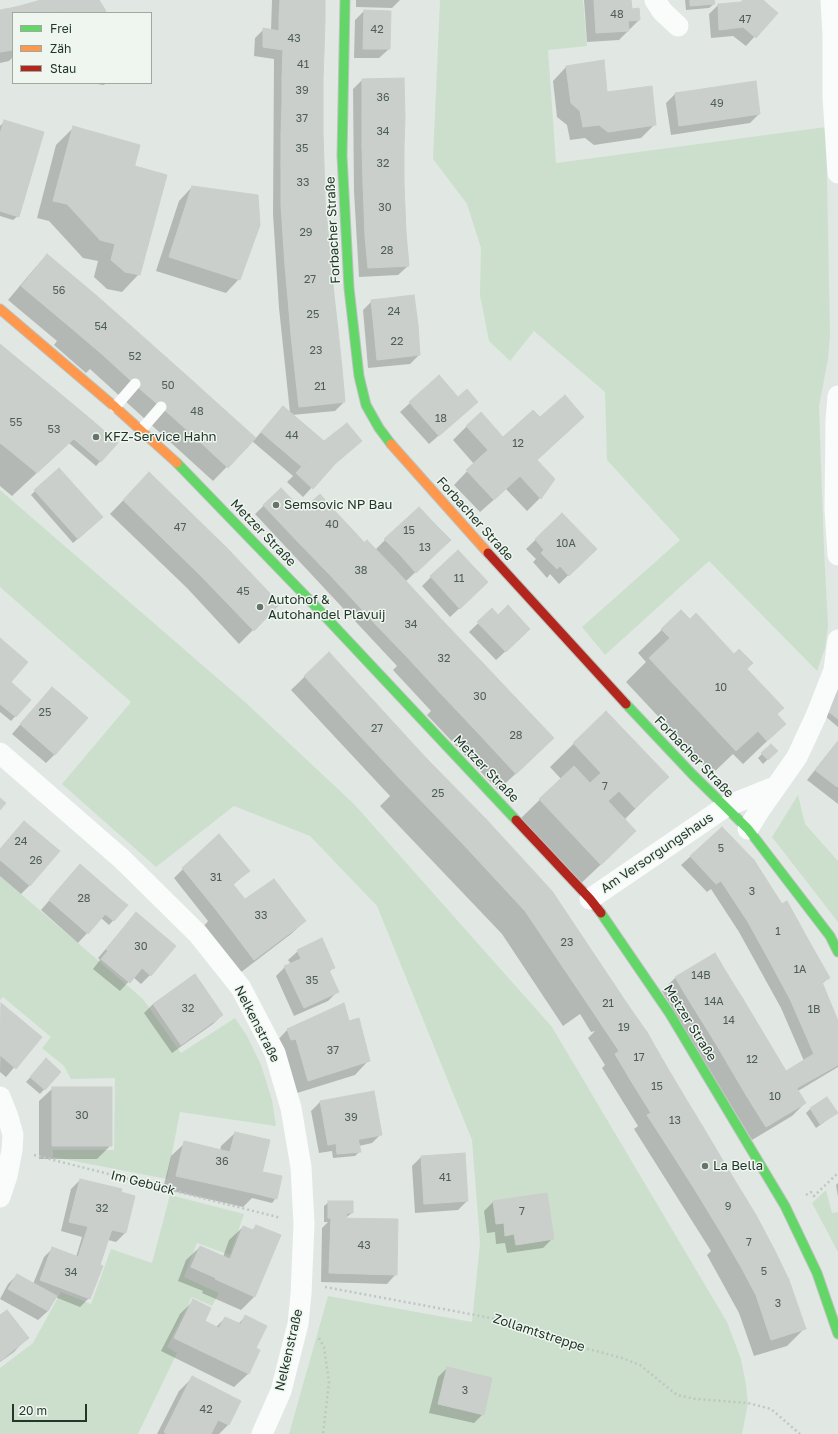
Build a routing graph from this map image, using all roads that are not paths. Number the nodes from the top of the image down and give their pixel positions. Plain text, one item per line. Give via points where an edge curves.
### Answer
1 (345, 0) edge
2 (655, 0) edge
3 (831, 0) edge
4 (678, 26) dead end
5 (835, 83) edge
6 (838, 173) edge
7 (0, 310) edge
8 (135, 384) dead end
9 (838, 396) edge
10 (115, 407) junction
11 (162, 407) dead end
12 (837, 420) edge
13 (141, 430) junction
14 (838, 548) edge
15 (838, 555) edge
16 (838, 640) edge
17 (0, 753) edge
18 (777, 786) junction
19 (725, 807) junction
20 (748, 829) junction
21 (590, 899) junction
22 (838, 952) edge
23 (0, 1097) edge
24 (0, 1197) edge
25 (838, 1334) edge
26 (262, 1434) edge

1 - 19 main road, Forbacher Straße via 342,156 349,288 359,376 366,405 397,452 603,680
2 - 4 street via 662,11
3 - 5 street
5 - 6 street
7 - 10 main road, Metzer Straße
8 - 10 lane
9 - 12 street
10 - 13 main road, Metzer Straße
11 - 13 lane
12 - 14 street via 835,510
13 - 21 main road, Metzer Straße via 238,525
14 - 15 street
16 - 18 street via 834,670 816,716 797,757
17 - 26 street, Nelkenstraße via 122,859 198,934 241,988 275,1053 291,1108 301,1167 303,1216 300,1307 280,1392
18 - 19 street, Am Versorgungshaus
18 - 20 street
19 - 20 main road, Forbacher Straße
19 - 21 street, Am Versorgungshaus
20 - 22 main road, Forbacher Straße via 830,936
21 - 25 main road, Metzer Straße via 670,1014 785,1206 818,1273
23 - 24 street via 13,1135 7,1176

